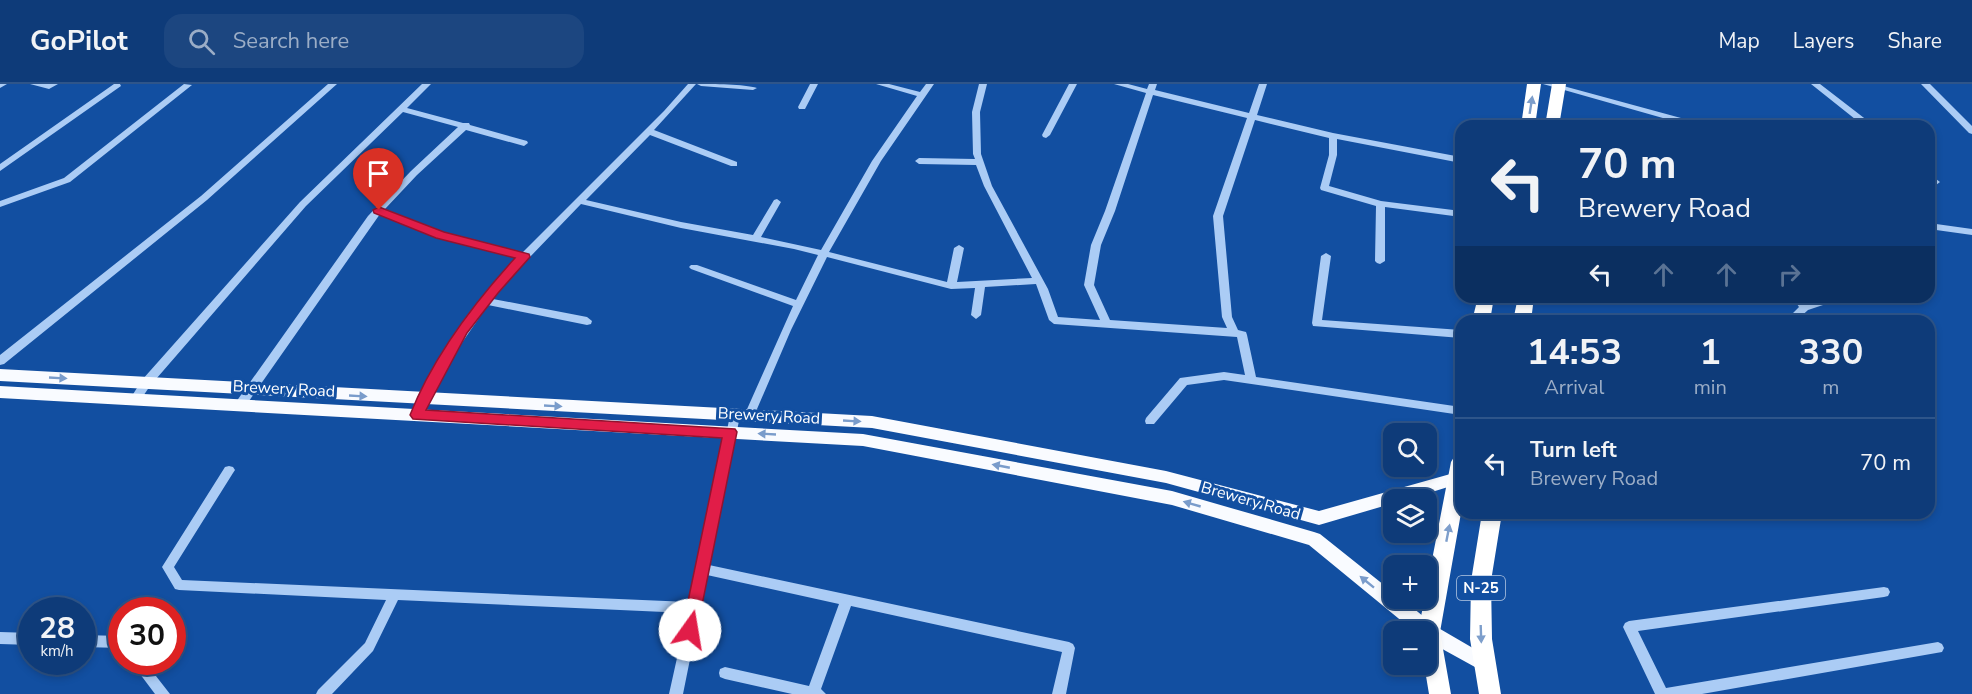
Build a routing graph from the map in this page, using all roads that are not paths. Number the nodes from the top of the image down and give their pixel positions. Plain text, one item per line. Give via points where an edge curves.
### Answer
1 (34, 84) edge
2 (54, 84) edge
3 (333, 84) edge
4 (427, 84) edge
5 (692, 84) edge
6 (701, 84) edge
7 (814, 84) edge
8 (880, 84) edge
9 (930, 84) edge
10 (983, 84) edge
11 (1073, 84) edge
12 (1118, 84) edge
13 (1263, 84) edge
14 (1534, 84) edge
15 (1815, 84) edge
16 (1924, 84) edge
17 (188, 85) edge
18 (1555, 85) edge
19 (117, 86) dead end
20 (753, 88) dead end
21 (1151, 88) edge
22 (921, 95) junction
23 (802, 107) dead end
24 (401, 110) junction
25 (1251, 117) junction
26 (1529, 120) edge
27 (1552, 120) edge
28 (1679, 120) edge
29 (1861, 120) edge
30 (466, 125) junction
31 (648, 131) junction
32 (1972, 131) edge
33 (1046, 135) dead end
34 (1333, 136) junction
35 (524, 142) dead end
36 (1455, 159) edge
37 (919, 160) dead end
38 (980, 162) junction
39 (734, 164) dead end
40 (0, 168) edge
41 (579, 201) junction
42 (777, 202) dead end
43 (0, 204) edge
44 (1381, 204) junction
45 (379, 210) junction
46 (1455, 213) edge
47 (1935, 227) edge
48 (1972, 232) edge
49 (754, 238) junction
50 (959, 248) dead end
51 (825, 254) junction
52 (1326, 256) dead end
53 (524, 257) junction
54 (1380, 261) dead end
55 (694, 267) dead end
56 (1039, 281) junction
57 (980, 285) junction
58 (951, 286) junction
59 (485, 301) junction
60 (1801, 303) edge
61 (1820, 303) edge
62 (799, 305) junction
63 (1805, 308) junction
64 (976, 315) dead end
65 (1797, 315) edge
66 (587, 321) dead end
67 (1107, 324) junction
68 (1234, 332) junction
69 (1455, 334) edge
70 (0, 361) edge
71 (0, 375) edge
72 (1251, 380) junction
73 (146, 383) junction
74 (249, 389) junction
75 (0, 392) edge
76 (135, 399) junction
77 (423, 399) junction
78 (240, 405) junction
79 (1455, 410) edge
80 (417, 415) junction
81 (742, 416) junction
82 (1150, 421) dead end
83 (730, 432) junction
84 (229, 470) dead end
85 (1455, 474) edge
86 (1455, 498) edge
87 (1319, 518) junction
88 (1491, 519) edge
89 (1314, 539) junction
90 (704, 569) junction
91 (1884, 592) dead end
92 (395, 594) junction
93 (847, 600) junction
94 (695, 608) junction
95 (1415, 621) edge
96 (1431, 621) edge
97 (1437, 637) edge
98 (0, 638) edge
99 (18, 639) edge
100 (1938, 648) dead end
101 (1484, 664) junction
102 (725, 673) dead end
103 (148, 675) edge
104 (1437, 675) edge
105 (164, 694) edge
106 (323, 694) edge
107 (676, 694) edge
108 (815, 694) edge
109 (1059, 694) edge
110 (1440, 694) edge
111 (1490, 694) edge
112 (1664, 694) edge

1 - 2 street
3 - 70 street via 204,198
4 - 24 street
5 - 31 street
6 - 20 street
7 - 23 street
8 - 22 street
9 - 22 street
10 - 38 street via 976,112
11 - 33 street
12 - 21 street
13 - 25 street
26 -> 14 highway
15 - 29 street
16 - 32 street
17 - 43 street via 67,180
18 - 27 highway
18 - 28 street
19 - 40 street
21 - 25 street
21 - 67 street via 1096,245 1089,285
22 - 51 street via 878,156
24 - 30 street
24 - 73 street via 303,204
25 - 34 street
25 - 68 street via 1218,216 1227,317
30 - 35 street
30 - 45 street
31 - 39 street
31 - 41 street
34 - 36 street
34 - 44 street via 1333,155 1324,188
37 - 38 street
38 - 56 street via 988,186
41 - 49 street
41 - 53 street
42 - 49 street
44 - 46 street
44 - 54 street
45 - 53 street via 441,235
45 - 74 street
47 - 48 street
49 - 51 street
50 - 58 street
51 - 58 street
51 - 62 street
52 - 69 street via 1317,323
53 - 59 street
55 - 62 street
56 - 57 street
56 - 67 street via 1054,320
57 - 58 street
57 - 64 street
59 - 66 street
59 - 77 street via 462,330
60 - 63 street
61 - 63 street
62 - 81 street
63 - 65 street
67 - 68 street
68 - 72 street via 1242,335
71 -> 73 main road, Brewery Road
72 - 79 street
72 - 82 street via 1224,376 1184,381
73 - 74 main road, Brewery Road
73 - 76 street
74 -> 77 main road, Brewery Road
74 - 78 street
75 - 76 main road, Brewery Road
76 - 78 main road, Brewery Road
77 - 80 street
77 -> 81 main road, Brewery Road
78 - 80 main road, Brewery Road
80 - 83 main road, Brewery Road
81 - 83 street
81 -> 87 main road, Brewery Road via 872,423 1166,477
89 -> 83 main road, Brewery Road via 1173,498 864,440
83 - 90 street
84 - 92 street via 168,567 179,585
85 - 87 main road, Brewery Road
96 -> 86 highway, N-25
87 - 89 main road
88 -> 101 highway, N-25 via 1481,581
95 -> 89 main road, Brewery Road
90 - 93 street
90 - 94 street
91 - 112 street via 1629,627
92 - 94 street
92 - 106 street via 369,647
93 - 108 street
93 - 109 street via 1070,648
94 - 107 street
97 - 101 main road, Brewery Road
98 - 99 street
100 - 112 street
101 - 111 highway, N-25
102 - 108 street
103 - 105 street
104 - 110 highway, N-25

